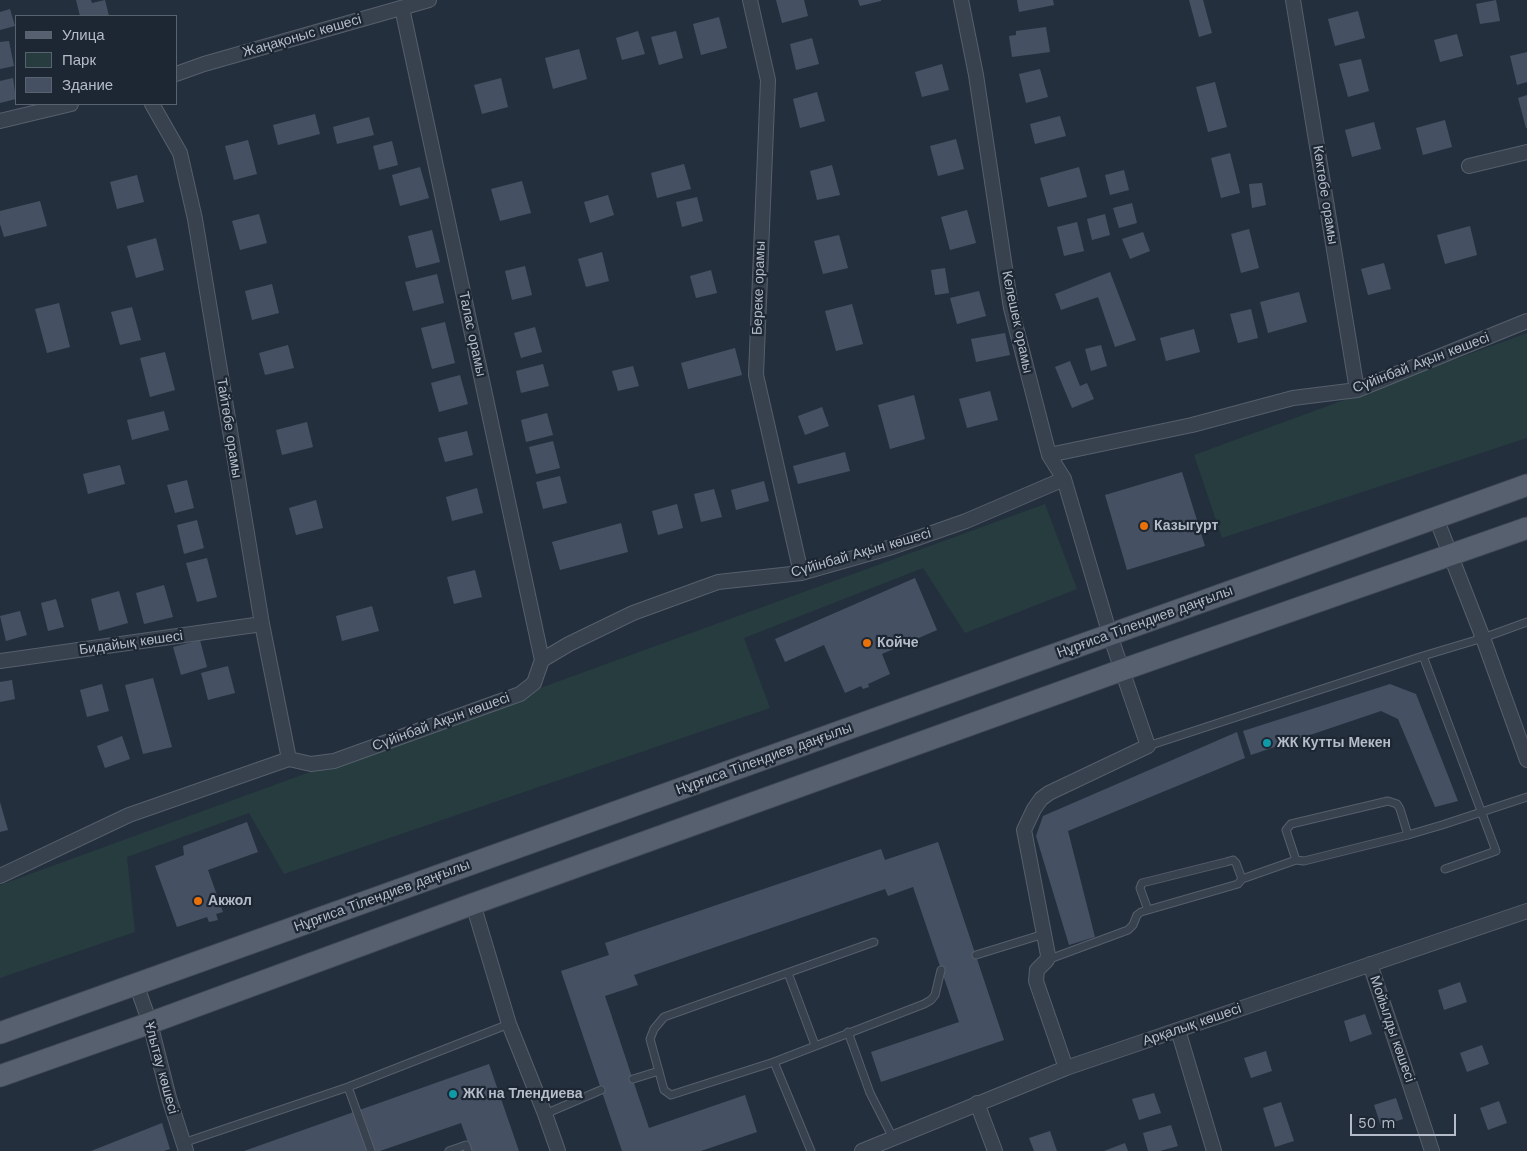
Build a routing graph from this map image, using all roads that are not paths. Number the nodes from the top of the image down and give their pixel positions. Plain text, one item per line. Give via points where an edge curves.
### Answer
1 (429, 0) edge
2 (750, 0) edge
3 (961, 0) edge
4 (1294, 0) edge
5 (408, 4) edge
6 (178, 73) edge
7 (67, 105) edge
8 (153, 105) edge
9 (0, 121) edge
10 (1527, 152) edge
11 (1469, 166) dead end
12 (1527, 321) edge
13 (1357, 390) junction
14 (1050, 455) junction
15 (1064, 479) junction
16 (1527, 485) edge
17 (1436, 518) junction
18 (1527, 528) edge
19 (1450, 556) junction
20 (801, 574) junction
21 (1527, 622) edge
22 (262, 624) junction
23 (1110, 635) junction
24 (1483, 638) junction
25 (1423, 656) junction
26 (542, 660) junction
27 (0, 661) edge
28 (1122, 670) junction
29 (1148, 746) junction
30 (1526, 757) edge
31 (289, 759) junction
32 (1527, 797) edge
33 (1482, 813) junction
34 (1408, 835) junction
35 (1296, 860) junction
36 (1445, 869) dead end
37 (0, 876) edge
38 (1242, 880) junction
39 (473, 904) junction
40 (1148, 910) junction
41 (1527, 911) edge
42 (1045, 934) junction
43 (874, 942) dead end
44 (976, 956) dead end
45 (1047, 960) junction
46 (1370, 964) junction
47 (941, 970) dead end
48 (788, 972) junction
49 (136, 984) junction
50 (150, 1023) junction
51 (510, 1024) junction
52 (1178, 1030) junction
53 (848, 1032) junction
54 (0, 1033) edge
55 (814, 1045) junction
56 (774, 1062) junction
57 (1066, 1068) junction
58 (659, 1071) junction
59 (0, 1076) edge
60 (633, 1079) dead end
61 (348, 1087) junction
62 (601, 1090) dead end
63 (978, 1103) junction
64 (545, 1114) junction
65 (893, 1138) junction
66 (185, 1147) edge
67 (372, 1151) edge
68 (448, 1151) edge
69 (468, 1151) edge
70 (558, 1151) edge
71 (811, 1151) edge
72 (862, 1151) edge
73 (995, 1151) edge
74 (1214, 1151) edge
75 (1432, 1151) edge

1 - 5 street, Жаңақоныс көшесі
2 - 20 street, Береке орамы via 768,80 756,375
3 - 14 street, Келешек орамы via 976,75 1011,308
4 - 13 street, Көктөбе орамы
5 - 6 street, Жаңақоныс көшесі
5 - 26 street, Талас орамы
7 - 9 street
8 - 22 street, Тайтөбе орамы via 180,153 195,219
10 - 11 street
12 - 13 street, Сүйінбай Ақын көшесі
13 - 14 street, Сүйінбай Ақын көшесі via 1293,398 1192,426
14 - 15 street, Келешек орамы
15 - 20 street, Сүйінбай Ақын көшесі via 966,521
15 - 23 street, Келешек орамы
16 - 17 main road, Нұрғиса Тілендиев даңғылы
17 - 19 street
17 - 23 main road, Нұрғиса Тілендиев даңғылы
18 - 19 main road
19 - 24 street
19 - 28 main road
20 - 26 street, Сүйінбай Ақын көшесі via 718,582 633,613
21 - 24 lane
22 - 27 street, Бидайық көшесі
22 - 31 street, Тайтөбе орамы
23 - 28 street, Келешек орамы
23 - 49 main road, Нұрғиса Тілендиев даңғылы
24 - 25 lane
24 - 30 street
25 - 29 lane
25 - 33 lane
26 - 31 street, Сүйінбай Ақын көшесі via 534,683 520,694 334,761 311,764
28 - 29 street, Келешек орамы
28 - 39 main road
29 - 42 street via 1049,793 1034,809 1024,830
31 - 37 street via 128,815
32 - 33 lane
33 - 34 lane
33 - 36 lane via 1496,851
34 - 35 lane via 1304,861
34 - 35 lane via 1400,809 1388,801 1291,824 1286,830
35 - 38 lane
38 - 40 lane via 1238,884
38 - 40 lane via 1233,860 1142,883 1140,888
39 - 50 main road
39 - 51 street
40 - 45 lane via 1137,915 1128,930
41 - 46 street, Арқалық көшесі
42 - 44 lane
42 - 45 street
43 - 48 lane
45 - 57 street via 1037,970 1036,981
46 - 52 street, Арқалық көшесі
46 - 75 street, Мойылды көшесі
47 - 53 lane via 931,1000
48 - 55 lane
48 - 58 lane via 664,1017 650,1039
49 - 50 street, Ұлытау көшесі
49 - 54 main road, Нұрғиса Тілендиев даңғылы
50 - 59 main road
50 - 66 street, Ұлытау көшесі
51 - 61 lane
51 - 64 street
52 - 57 street, Арқалық көшесі
52 - 74 street
53 - 55 lane
53 - 65 lane via 870,1093
55 - 56 lane
56 - 58 lane via 670,1095 664,1090
56 - 71 lane
57 - 63 street, Арқалық көшесі
58 - 60 lane
61 - 66 lane
61 - 67 lane
62 - 64 lane
63 - 65 street, Арқалық көшесі
63 - 73 street
64 - 70 street
65 - 72 street, Арқалық көшесі
68 - 69 lane via 466,1145

